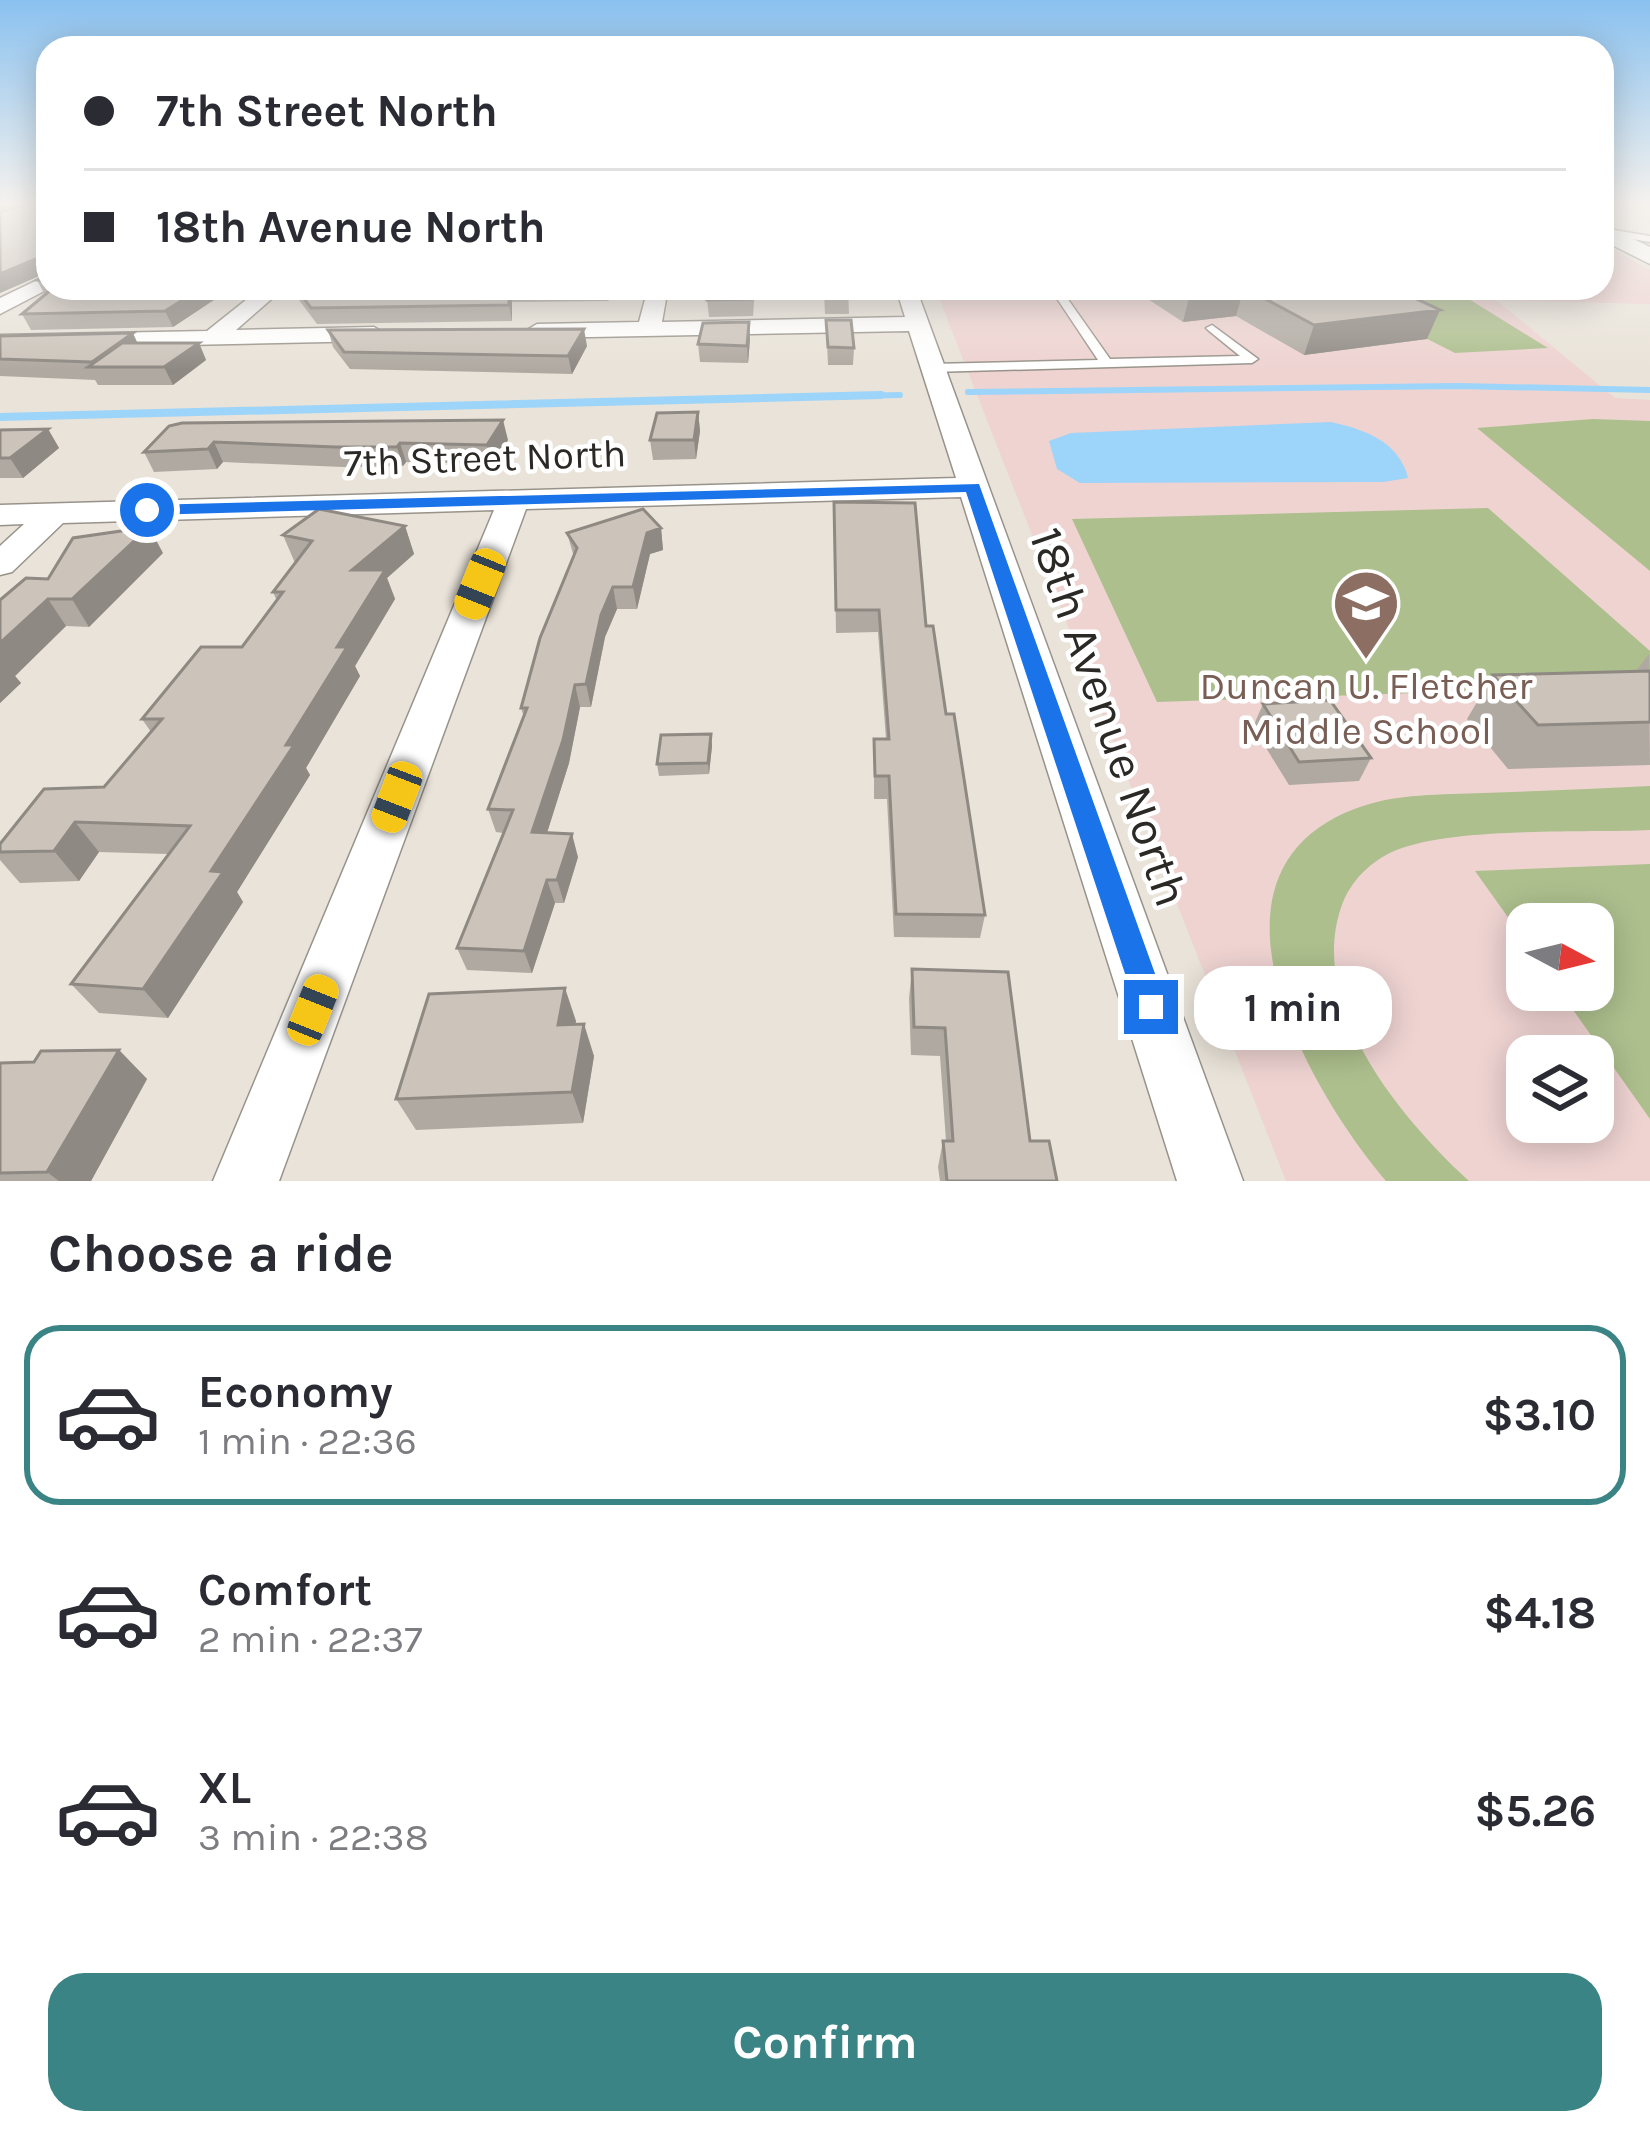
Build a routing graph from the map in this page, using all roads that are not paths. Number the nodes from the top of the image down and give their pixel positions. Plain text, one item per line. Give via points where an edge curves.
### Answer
1 (36, 287) edge
2 (259, 300) edge
3 (655, 300) edge
4 (1063, 300) edge
5 (912, 306) edge
6 (0, 307) edge
7 (649, 328) junction
8 (1212, 328) dead end
9 (511, 331) edge
10 (397, 333) edge
11 (213, 337) junction
12 (0, 342) edge
13 (1106, 362) junction
14 (932, 368) junction
15 (973, 487) junction
16 (514, 499) junction
17 (55, 513) junction
18 (0, 514) edge
19 (0, 565) edge
20 (246, 1181) edge
21 (1210, 1181) edge

1 - 6 street
2 - 11 street
3 - 7 street
4 - 13 lane
5 - 7 street
5 - 14 street, 18th Avenue North
7 - 9 street
8 - 13 lane via 1252,359
10 - 11 street
11 - 12 street
13 - 14 lane
14 - 15 street, 18th Avenue North
15 - 16 street, 7th Street North
15 - 21 street, 18th Avenue North
16 - 17 street, 7th Street North
16 - 20 street
17 - 18 street, 7th Street North
17 - 19 street

